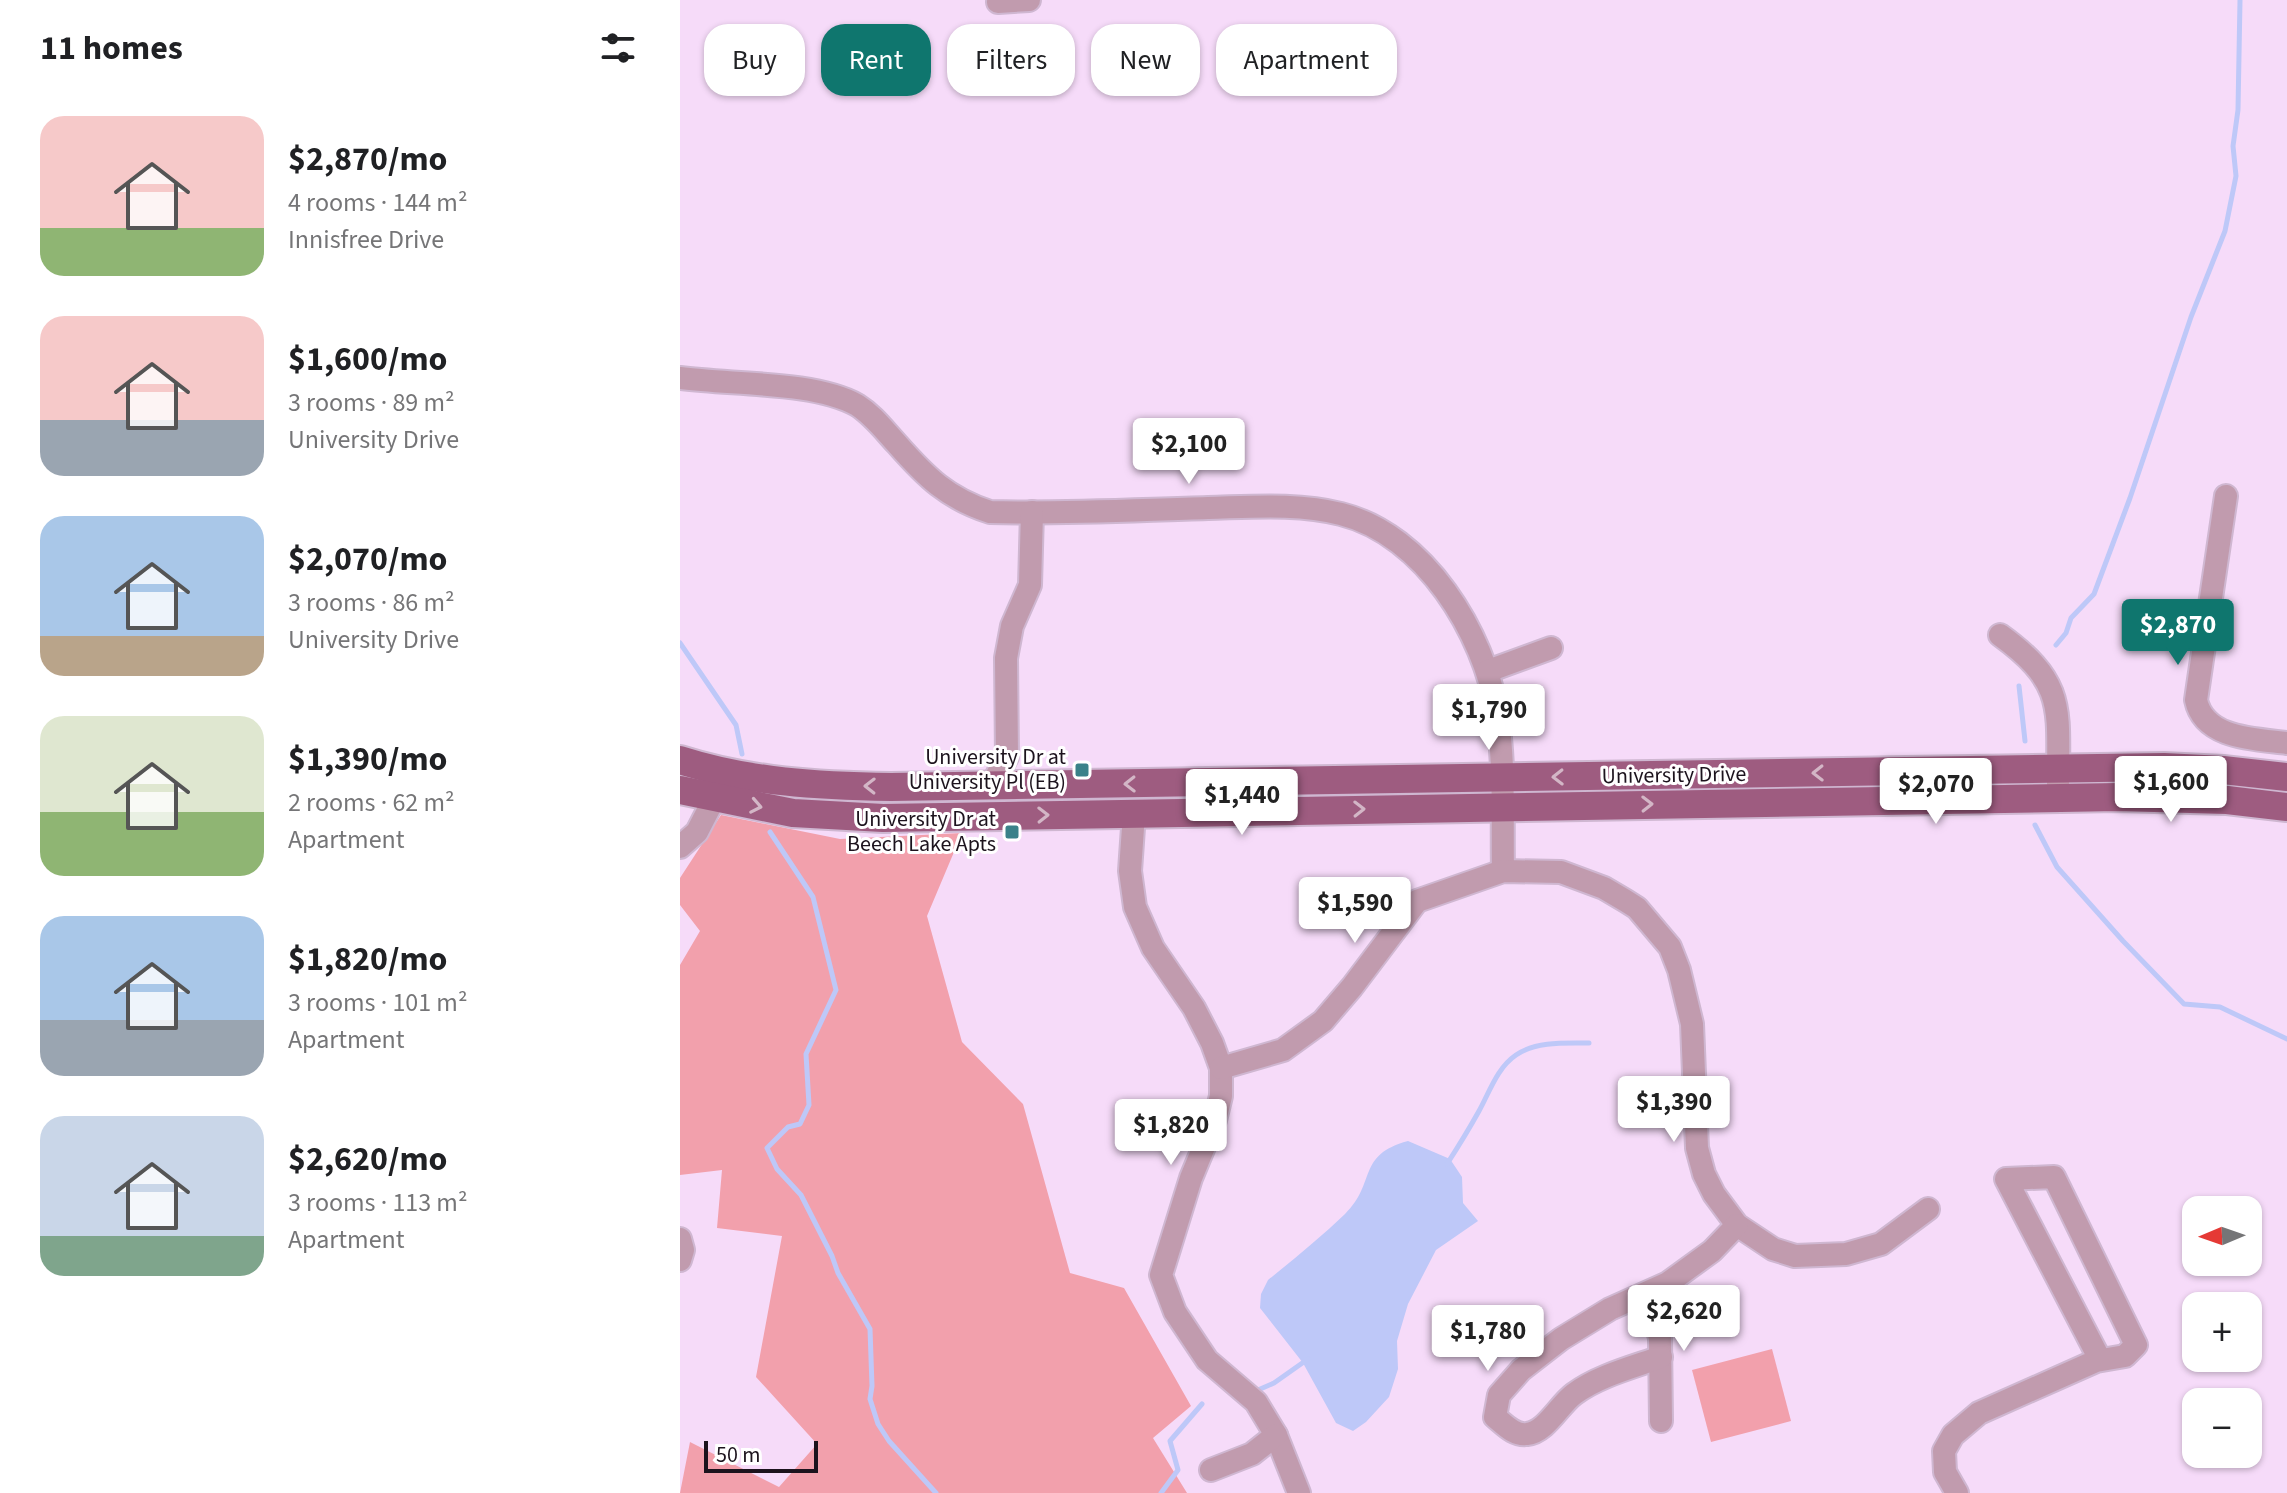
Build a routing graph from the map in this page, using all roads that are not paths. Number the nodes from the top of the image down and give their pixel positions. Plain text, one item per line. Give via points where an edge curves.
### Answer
1 (1029, 0) edge
2 (998, 2) dead end
3 (680, 378) edge
4 (2226, 496) dead end
5 (1032, 512) junction
6 (2000, 635) dead end
7 (1551, 648) dead end
8 (1488, 671) junction
9 (2287, 743) edge
10 (1007, 757) junction
11 (680, 760) edge
12 (2058, 770) junction
13 (1502, 777) junction
14 (2287, 777) edge
15 (991, 786) junction
16 (1025, 786) junction
17 (680, 790) edge
18 (714, 799) junction
19 (2058, 799) junction
20 (1502, 807) junction
21 (2287, 807) edge
22 (1134, 813) junction
23 (680, 847) edge
24 (1503, 871) junction
25 (1221, 1068) junction
26 (1928, 1209) dead end
27 (1737, 1225) junction
28 (680, 1239) edge
29 (680, 1260) edge
30 (1648, 1294) junction
31 (1661, 1357) junction
32 (2096, 1361) junction
33 (1661, 1421) dead end
34 (1276, 1435) junction
35 (1211, 1470) dead end
36 (1299, 1493) edge
37 (1957, 1493) edge

1 - 2 street
3 - 5 street via 799,388 854,404 947,494 990,512
4 - 9 street via 2198,710 2230,734
5 - 8 street via 1263,507 1343,514 1372,525 1428,568 1458,610
5 - 10 street via 1030,585 1012,626 1006,658
6 - 12 street via 2048,682 2057,719
7 - 8 street
8 - 13 street
10 - 15 street
10 - 16 street
15 -> 11 main road, University Drive via 817,786 735,775
12 -> 13 main road, University Drive
12 - 14 main road, University Drive via 2164,767
12 - 19 street
13 -> 16 main road, University Drive
13 - 20 street
15 - 16 main road, University Drive
17 - 18 main road, University Drive
18 -> 22 main road, University Drive via 793,813 883,818
18 - 23 street via 697,832
20 -> 19 main road, University Drive
19 - 21 main road, University Drive via 2188,798
22 -> 20 main road, University Drive
20 - 24 street
22 - 25 street via 1130,871 1135,907 1153,948 1194,1008
24 - 25 street via 1417,901 1323,1021 1283,1050
24 - 27 street via 1561,872 1604,888 1637,908 1670,947 1692,1024 1697,1148 1714,1194
25 - 34 street via 1215,1120 1161,1275 1175,1312 1207,1360 1256,1402
26 - 27 street via 1881,1244 1846,1254 1795,1256 1773,1249
27 - 30 street via 1712,1251
28 - 29 street
30 - 31 street
30 - 31 street via 1610,1309 1521,1370 1499,1395 1495,1417 1516,1434 1529,1434 1591,1384
31 - 33 street
32 - 32 street via 2096,1352 2006,1179 2054,1177 2136,1345 2125,1356
32 - 37 street via 1979,1413 1953,1435 1943,1460
34 - 35 street via 1252,1454
34 - 36 street

